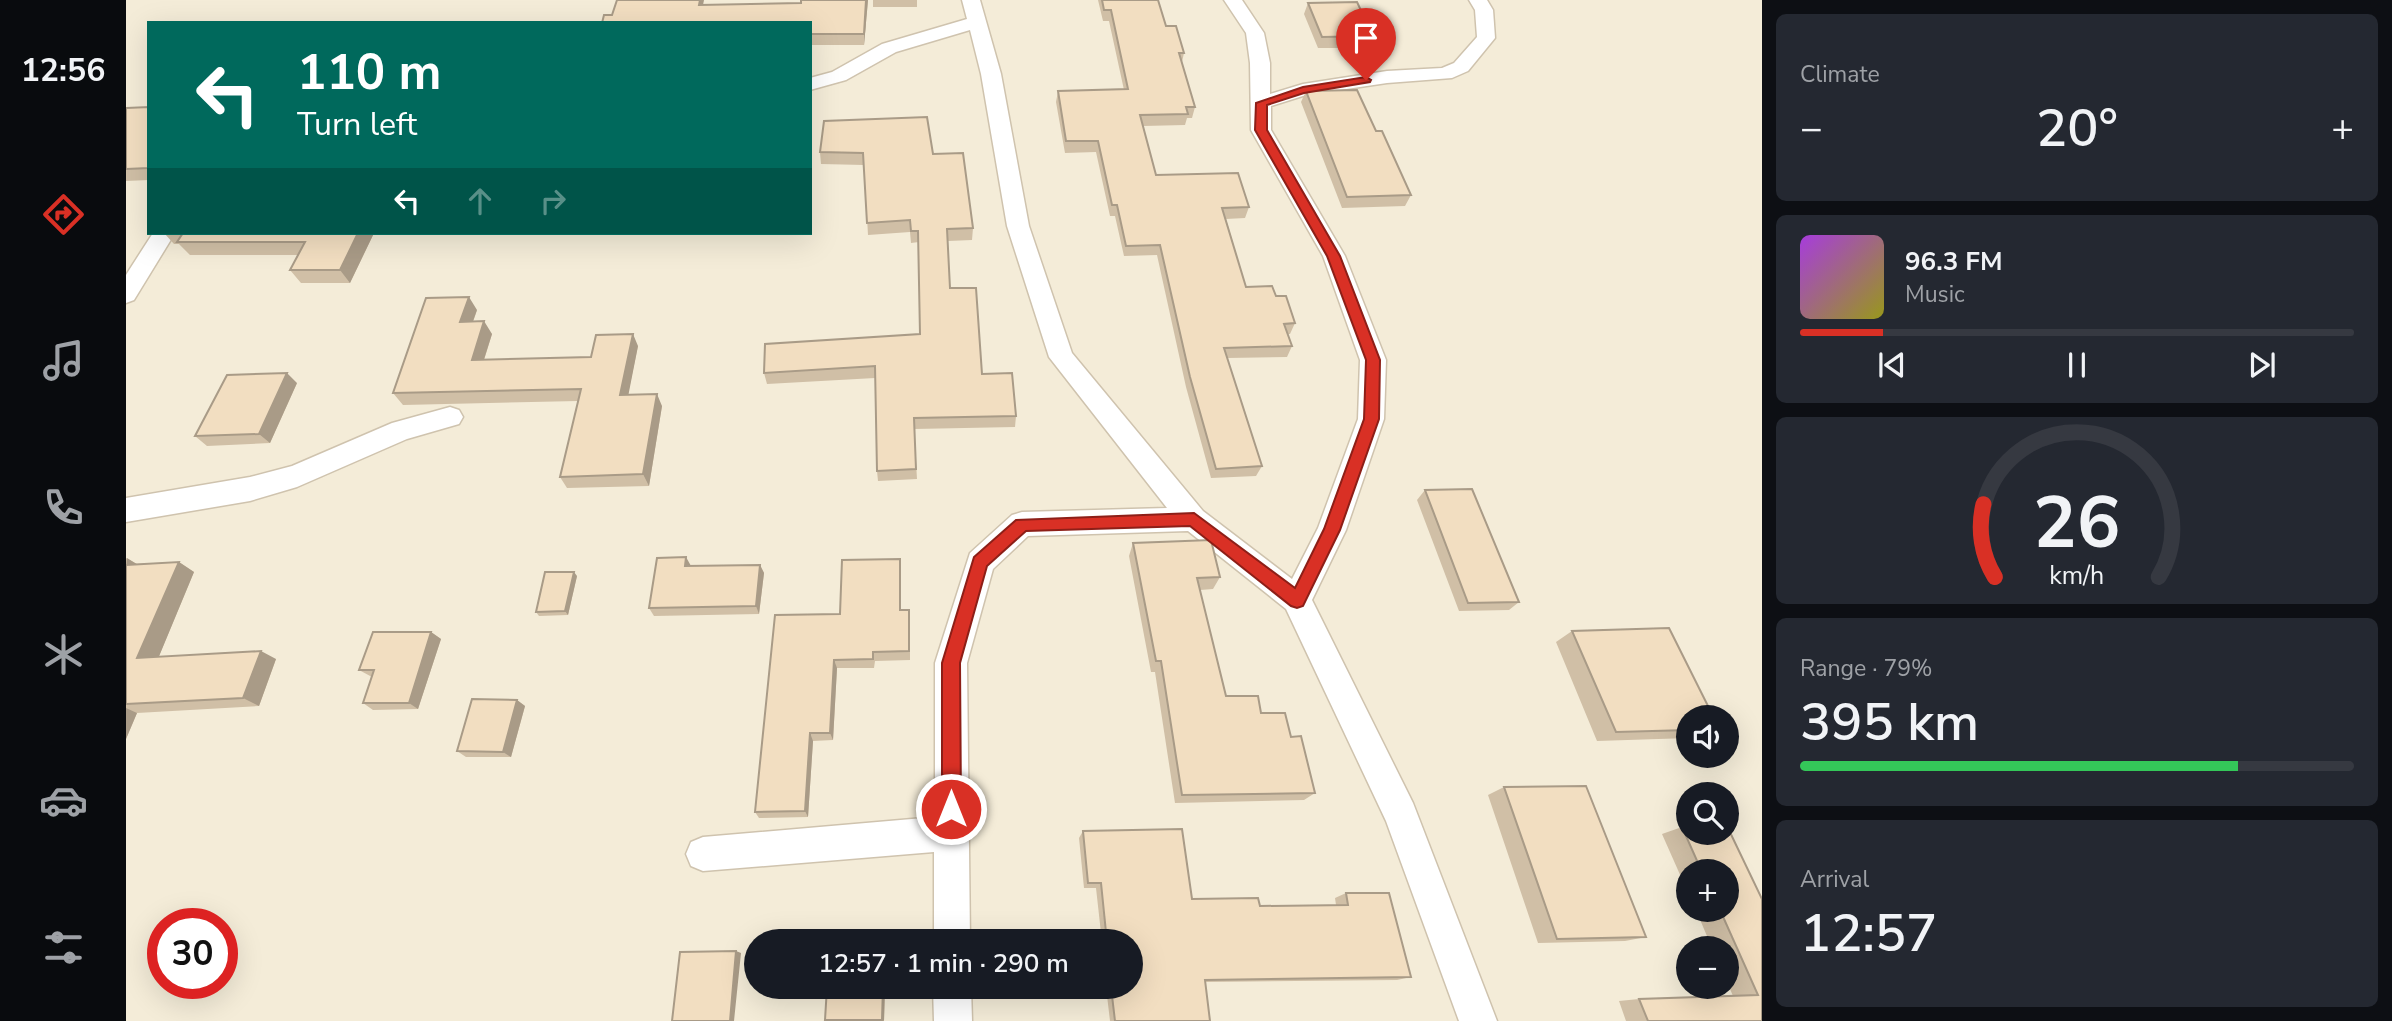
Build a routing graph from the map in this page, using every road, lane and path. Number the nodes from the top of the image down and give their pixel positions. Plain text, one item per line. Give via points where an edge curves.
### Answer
1 (1233, 0) edge
2 (1478, 0) edge
3 (974, 11) edge
4 (812, 83) edge
5 (1261, 103) junction
6 (163, 235) edge
7 (126, 294) edge
8 (450, 418) dead end
9 (126, 510) edge
10 (1194, 519) junction
11 (1297, 600) junction
12 (952, 833) junction
13 (703, 854) dead end
14 (952, 929) edge
15 (952, 999) edge
16 (953, 1021) edge
17 (1478, 1021) edge

1 - 5 street via 1255,33
2 - 5 street via 1484,10 1486,38 1461,67 1445,74 1387,77 1303,90
3 - 4 street
3 - 10 street via 991,74 1017,226 1061,357
5 - 11 street via 1261,130 1334,256 1373,360 1371,419 1332,530
6 - 7 street
8 - 9 street via 401,430 297,476
10 - 11 street
10 - 12 street via 1022,524 980,562 951,663
11 - 17 street via 1401,815
12 - 13 street
12 - 14 street
15 - 16 street

